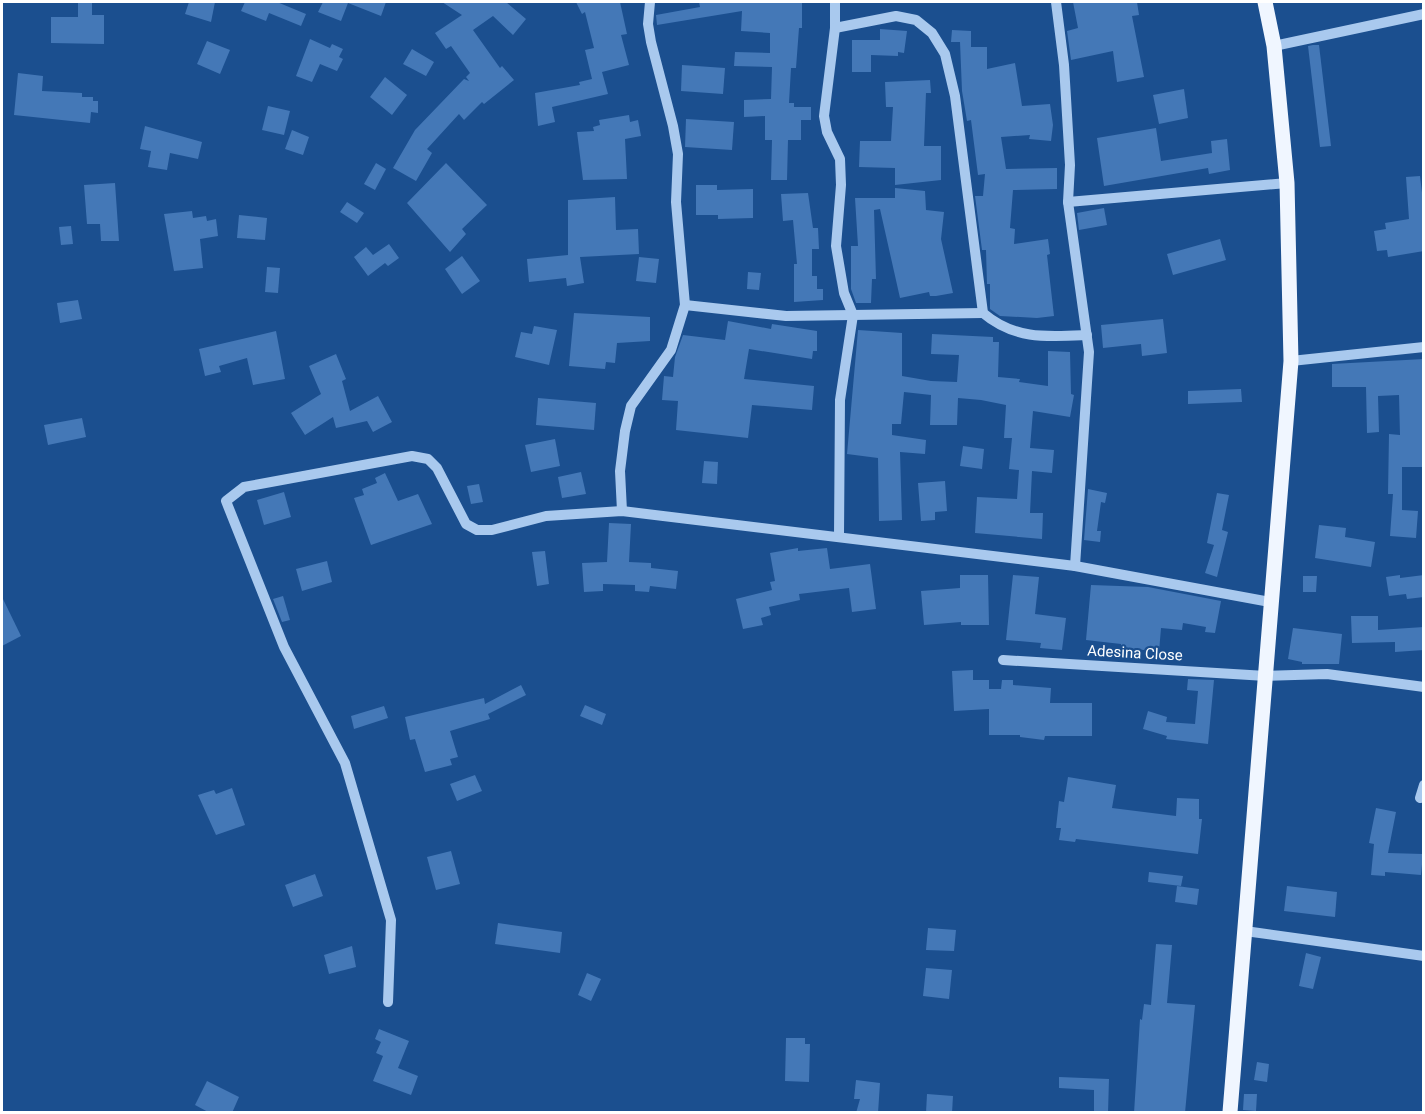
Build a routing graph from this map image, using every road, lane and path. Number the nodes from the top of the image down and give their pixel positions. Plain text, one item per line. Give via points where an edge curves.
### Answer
1 (650, 2) edge
2 (835, 2) edge
3 (1056, 2) edge
4 (1264, 2) edge
5 (1424, 14) edge
6 (835, 28) junction
7 (1274, 46) junction
8 (1287, 183) junction
9 (1068, 202) junction
10 (685, 305) junction
11 (983, 313) junction
12 (853, 315) junction
13 (1087, 335) junction
14 (1424, 348) edge
15 (1291, 361) junction
16 (622, 511) junction
17 (838, 536) junction
18 (1075, 566) junction
19 (1270, 602) junction
20 (1003, 660) dead end
21 (1266, 676) junction
22 (1424, 687) edge
23 (1424, 785) edge
24 (1420, 798) dead end
25 (1245, 931) junction
26 (1424, 956) edge
27 (388, 1002) dead end
28 (1230, 1113) edge

1 - 10 street via 651,42 678,154 676,202
2 - 6 street
3 - 9 street via 1064,65 1070,165
4 - 7 main road
5 - 7 street
6 - 11 street via 896,16 916,21 932,33 945,54 955,96
6 - 12 street via 824,116 840,159 836,246 844,293
7 - 8 main road
8 - 9 street
8 - 15 main road
9 - 13 street
10 - 12 street via 786,316
10 - 16 street via 670,350 631,406 620,471
11 - 12 street
11 - 13 street via 998,326 1016,333 1048,337
12 - 17 street via 840,400
13 - 18 street
14 - 15 street
15 - 19 main road
16 - 17 street
16 - 27 street via 546,516 477,530 466,524 437,468 428,459 412,456 244,487 226,501 284,647 345,763 391,920
17 - 18 street
18 - 19 street
19 - 21 main road
20 - 21 street, Adesina Close
21 - 22 street, Adesina Close via 1327,674
21 - 25 main road
23 - 24 street
25 - 26 street
25 - 28 main road

